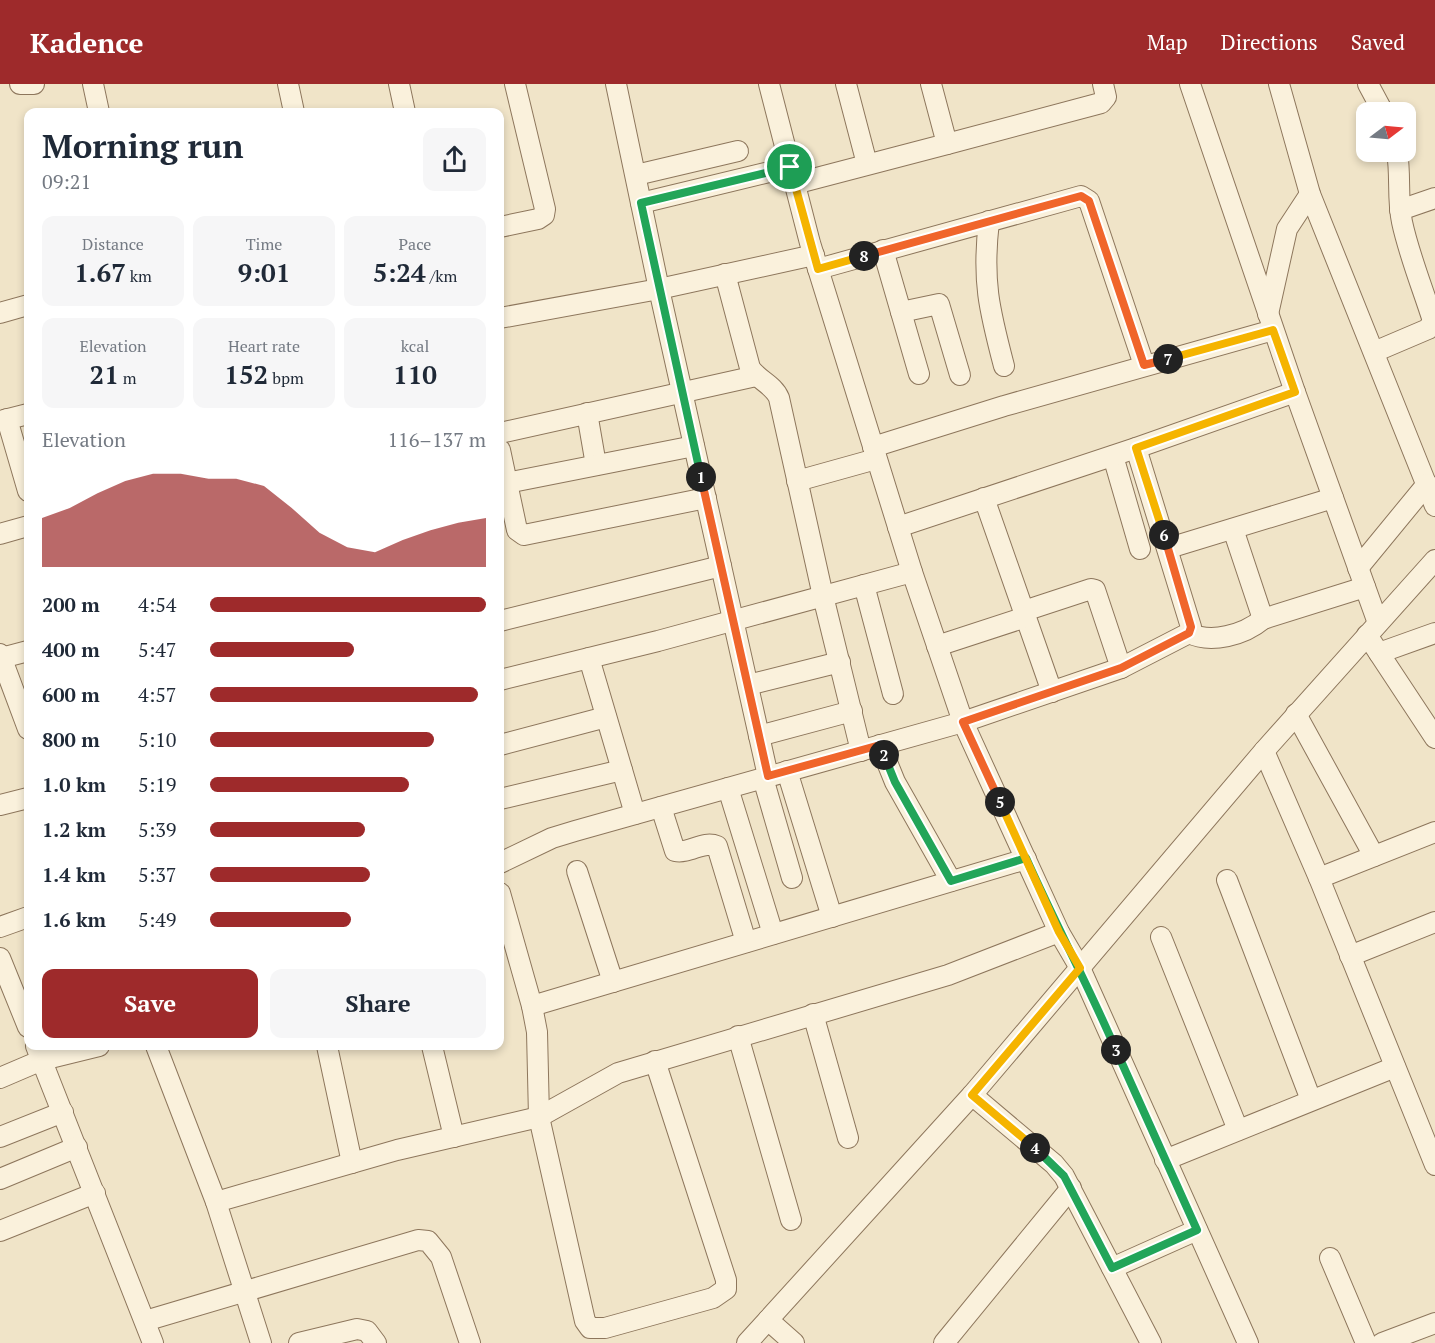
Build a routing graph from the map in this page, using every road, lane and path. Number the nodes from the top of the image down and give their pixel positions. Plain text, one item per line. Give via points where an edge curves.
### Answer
1 (21, 84) edge
2 (34, 84) edge
3 (93, 84) edge
4 (288, 84) edge
5 (399, 84) edge
6 (515, 84) edge
7 (616, 84) edge
8 (769, 84) edge
9 (846, 84) edge
10 (931, 84) edge
11 (1103, 84) edge
12 (1190, 84) edge
13 (1279, 84) edge
14 (1368, 84) edge
15 (1378, 102) edge
16 (98, 108) edge
17 (293, 108) edge
18 (404, 108) edge
19 (946, 144) junction
20 (738, 151) dead end
21 (1399, 162) edge
22 (867, 164) junction
23 (636, 175) junction
24 (792, 175) junction
25 (1310, 194) junction
26 (1435, 198) edge
27 (641, 203) junction
28 (1400, 210) junction
29 (989, 221) junction
30 (504, 226) edge
31 (883, 250) junction
32 (816, 262) junction
33 (725, 274) junction
34 (659, 289) junction
35 (24, 306) edge
36 (901, 312) junction
37 (0, 313) edge
38 (504, 317) edge
39 (1271, 322) junction
40 (1374, 352) junction
41 (1144, 365) junction
42 (1004, 366) dead end
43 (919, 374) dead end
44 (960, 375) dead end
45 (756, 376) junction
46 (1295, 392) junction
47 (682, 393) junction
48 (587, 413) junction
49 (24, 415) edge
50 (4, 420) edge
51 (504, 432) edge
52 (694, 446) junction
53 (1136, 448) junction
54 (875, 453) junction
55 (1113, 456) junction
56 (596, 465) junction
57 (504, 469) edge
58 (24, 479) edge
59 (797, 481) junction
60 (507, 483) junction
61 (1426, 484) junction
62 (706, 498) junction
63 (984, 498) junction
64 (1333, 498) junction
65 (1435, 506) edge
66 (24, 527) edge
67 (898, 527) junction
68 (1233, 529) junction
69 (0, 534) edge
70 (1169, 548) junction
71 (1140, 549) dead end
72 (1435, 560) edge
73 (721, 566) junction
74 (1358, 568) junction
75 (912, 572) junction
76 (864, 585) junction
77 (1365, 587) junction
78 (822, 597) junction
79 (1025, 614) junction
80 (1263, 619) junction
81 (504, 620) edge
82 (733, 621) junction
83 (1373, 629) junction
84 (1189, 633) junction
85 (1435, 633) edge
86 (937, 645) junction
87 (24, 652) edge
88 (1379, 653) junction
89 (1, 656) edge
90 (589, 658) junction
91 (840, 662) junction
92 (1121, 668) junction
93 (504, 679) edge
94 (748, 684) junction
95 (1052, 692) junction
96 (893, 694) dead end
97 (852, 711) junction
98 (1296, 714) junction
99 (606, 717) junction
100 (24, 718) edge
101 (963, 722) junction
102 (759, 736) junction
103 (1435, 738) edge
104 (504, 744) edge
105 (871, 748) junction
106 (1263, 751) junction
107 (622, 770) junction
108 (788, 771) junction
109 (766, 777) junction
110 (728, 788) junction
111 (504, 798) edge
112 (24, 799) edge
113 (0, 806) edge
114 (661, 807) junction
115 (635, 814) junction
116 (1435, 832) edge
117 (1374, 856) junction
118 (1026, 858) junction
119 (504, 861) edge
120 (577, 871) dead end
121 (792, 878) dead end
122 (1319, 878) junction
123 (1227, 880) dead end
124 (951, 881) junction
125 (504, 907) edge
126 (832, 917) junction
127 (24, 918) edge
128 (1435, 922) edge
129 (0, 927) edge
130 (1059, 932) junction
131 (773, 934) junction
132 (1161, 937) dead end
133 (746, 942) junction
134 (1350, 956) junction
135 (0, 957) edge
136 (1080, 968) junction
137 (614, 982) junction
138 (532, 1006) junction
139 (813, 1014) junction
140 (24, 1017) edge
141 (738, 1036) junction
142 (65, 1050) edge
143 (158, 1050) edge
144 (328, 1050) edge
145 (433, 1050) edge
146 (39, 1053) edge
147 (655, 1061) junction
148 (1395, 1067) junction
149 (0, 1078) edge
150 (972, 1095) junction
151 (1311, 1100) junction
152 (63, 1112) junction
153 (538, 1117) junction
154 (1238, 1130) junction
155 (0, 1137) edge
156 (454, 1137) junction
157 (848, 1138) dead end
158 (77, 1147) junction
159 (1434, 1158) edge
160 (1165, 1160) junction
161 (352, 1163) junction
162 (0, 1179) edge
163 (1071, 1188) junction
164 (95, 1193) junction
165 (216, 1202) junction
166 (791, 1220) dead end
167 (1197, 1230) junction
168 (0, 1231) edge
169 (1330, 1258) dead end
170 (1112, 1268) junction
171 (246, 1292) junction
172 (768, 1320) junction
173 (145, 1321) junction
174 (1435, 1323) edge
175 (153, 1343) edge
176 (261, 1343) edge
177 (299, 1343) edge
178 (376, 1343) edge
179 (470, 1343) edge
180 (747, 1343) edge
181 (794, 1343) edge
182 (944, 1343) edge
183 (1150, 1343) edge
184 (1248, 1343) edge
185 (1366, 1343) edge
186 (1382, 1343) edge

1 - 2 street
3 - 16 street
4 - 17 street
5 - 18 street
6 - 30 street via 545,209 538,219
7 - 23 street
8 - 24 street
9 - 22 street
10 - 19 street
11 - 19 street via 1106,97 1101,103
12 - 39 street
13 - 25 street
14 - 15 street
19 - 22 street
20 - 23 street
21 - 28 street
22 - 24 street
23 - 27 street
24 - 27 street
24 - 32 street
25 - 39 street via 1287,229
25 - 40 street
26 - 28 street
27 - 34 street
28 - 40 street via 1433,321 1428,329
29 - 31 street
29 - 41 street via 1075,197 1086,198
29 - 42 street via 984,276
31 - 32 street
31 - 36 street
32 - 33 street
32 - 54 street
33 - 34 street
33 - 45 street via 750,368
34 - 38 street
34 - 47 street
35 - 37 street
36 - 43 street
36 - 44 street via 939,304
39 - 41 street
39 - 46 street
40 - 61 street
41 - 54 street via 1004,405
45 - 47 street
45 - 59 street via 777,393
46 - 53 street
46 - 64 street
47 - 48 street
47 - 52 street
48 - 51 street
48 - 56 street
49 - 50 street
50 - 58 street
52 - 56 street
52 - 62 street
53 - 55 street
53 - 70 street
54 - 59 street
54 - 67 street
55 - 63 street
55 - 71 street
56 - 60 street
57 - 60 street
59 - 78 street
60 - 62 street via 518,530 524,535
61 - 65 street
61 - 74 street
62 - 73 street
63 - 67 street
63 - 79 street
64 - 68 street
64 - 74 street
66 - 69 street
67 - 75 street
68 - 70 street
68 - 80 street
70 - 84 street via 1191,627
72 - 83 street
73 - 81 street
73 - 82 street
74 - 77 street
75 - 76 street
75 - 86 street
76 - 78 street
76 - 96 street
77 - 80 street
77 - 83 street
78 - 82 street
78 - 91 street
79 - 86 street
79 - 92 street via 1095,590
79 - 95 street
80 - 84 street via 1249,628 1214,639 1201,639
82 - 90 street
82 - 94 street
83 - 88 street
83 - 98 street
84 - 92 street
85 - 88 street
86 - 101 street
87 - 89 street
88 - 103 street
89 - 100 street
90 - 93 street
90 - 99 street
91 - 94 street
91 - 97 street
92 - 95 street
94 - 102 street
95 - 101 street
97 - 102 street
97 - 105 street
98 - 106 street
98 - 117 street
99 - 104 street
99 - 107 street
101 - 105 street
101 - 118 street
102 - 109 street
105 - 108 street
105 - 124 street via 895,782
106 - 122 street
106 - 136 street
107 - 111 street
107 - 115 street
108 - 109 street
108 - 126 street
109 - 110 street
109 - 121 street
110 - 114 street
110 - 131 street
112 - 113 street
114 - 115 street
114 - 133 street via 675,851 708,843 717,846
115 - 119 street via 552,838
116 - 117 street
117 - 122 street
118 - 124 street
118 - 130 street
120 - 137 street
122 - 134 street
123 - 151 street
124 - 126 street
125 - 138 street
126 - 131 street
127 - 129 street
128 - 134 street
130 - 136 street
130 - 139 street via 948,975
131 - 133 street
132 - 154 street
133 - 137 street
134 - 148 street
135 - 140 street
136 - 150 street
136 - 160 street
137 - 138 street
138 - 153 street via 537,1032
139 - 141 street
139 - 157 street
141 - 147 street
141 - 166 street
142 - 146 street
143 - 165 street
144 - 161 street
145 - 156 street
146 - 149 street
146 - 152 street
147 - 153 street via 618,1073
147 - 153 street via 726,1280 726,1289 713,1298 605,1328 590,1328 585,1321
148 - 151 street
148 - 159 street
150 - 163 street via 1054,1164
150 - 172 street
151 - 154 street
152 - 155 street
152 - 158 street
153 - 156 street
154 - 160 street
156 - 161 street
158 - 162 street
158 - 164 street
160 - 167 street
161 - 165 street
163 - 170 street
163 - 182 street
164 - 168 street
164 - 173 street
165 - 171 street
167 - 170 street
167 - 184 street
169 - 185 street
170 - 183 street
171 - 173 street
171 - 176 street
171 - 179 street via 418,1240 428,1241 441,1257
172 - 180 street
172 - 181 street
173 - 175 street
174 - 186 street
177 - 178 street via 357,1329 367,1331

